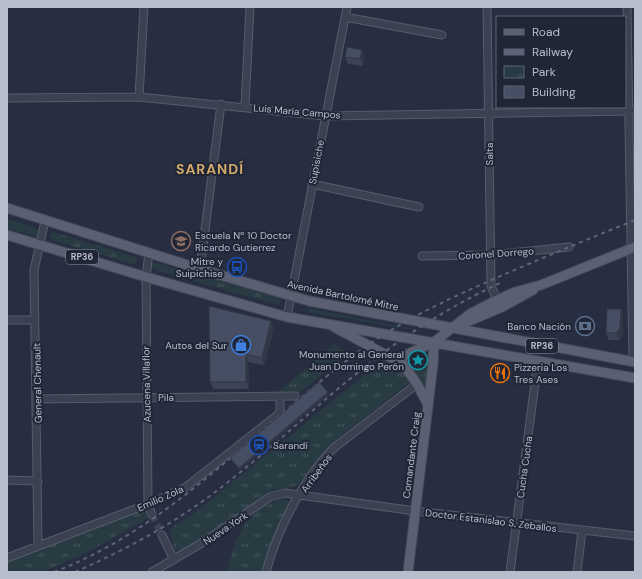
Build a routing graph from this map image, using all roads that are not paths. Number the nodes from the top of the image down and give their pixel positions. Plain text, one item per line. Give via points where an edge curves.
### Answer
1 (144, 7) edge
2 (250, 7) edge
3 (347, 7) edge
4 (487, 7) edge
5 (627, 7) edge
6 (345, 17) junction
7 (442, 35) dead end
8 (139, 97) junction
9 (7, 98) edge
10 (221, 104) junction
11 (245, 106) junction
12 (632, 111) edge
13 (489, 114) junction
14 (325, 116) junction
15 (312, 184) junction
16 (419, 206) dead end
17 (7, 208) edge
18 (45, 221) junction
19 (7, 235) edge
20 (39, 244) junction
21 (569, 247) dead end
22 (633, 249) edge
23 (149, 253) junction
24 (490, 255) junction
25 (422, 256) dead end
26 (200, 269) junction
27 (146, 277) junction
28 (541, 286) junction
29 (291, 296) junction
30 (497, 300) junction
31 (287, 317) junction
32 (7, 320) edge
33 (35, 320) junction
34 (328, 323) junction
35 (451, 328) junction
36 (434, 342) junction
37 (398, 360) junction
38 (538, 361) junction
39 (634, 362) edge
40 (635, 378) edge
41 (417, 384) junction
42 (280, 396) junction
43 (295, 396) dead end
44 (146, 397) junction
45 (37, 399) junction
46 (428, 405) junction
47 (7, 480) edge
48 (38, 481) junction
49 (300, 495) junction
50 (148, 504) junction
51 (415, 511) junction
52 (152, 515) tunnel mouth
53 (516, 523) junction
54 (582, 531) junction
55 (162, 535) tunnel mouth
56 (635, 536) edge
57 (38, 546) junction
58 (7, 558) edge
59 (174, 560) junction
60 (152, 572) edge
61 (266, 572) edge
62 (408, 572) edge
63 (510, 572) edge
64 (577, 572) edge

1 - 8 street
2 - 11 street
3 - 6 street, Supisiche
4 - 13 street, Salta
5 - 12 street
6 - 7 street
6 - 14 street, Supisiche
8 - 9 street, Luis María Campos
8 - 10 street, Luis María Campos
10 - 11 street, Luis María Campos
10 - 26 street
11 - 14 street, Luis María Campos
12 - 13 street, Luis María Campos
12 - 22 street
13 - 14 street, Luis María Campos
13 - 24 street, Salta
14 - 15 street, Supisiche
15 - 16 street
15 - 29 street, Supisiche
17 - 18 main road, Avenida Bartolomé Mitre / RP36
18 - 20 street, General Chenault
18 - 23 main road, Avenida Bartolomé Mitre / RP36
19 - 20 main road, RP36
20 - 27 main road, RP36
20 - 33 street, General Chenault via 34,270
21 - 24 street, Coronel Dorrego
22 - 28 main road
22 - 39 street
23 - 26 main road, Avenida Bartolomé Mitre / RP36
23 - 27 street, Azucena Villaflor
24 - 25 street, Coronel Dorrego
24 - 30 street, Salta via 491,286
26 - 29 main road, Avenida Bartolomé Mitre / RP36
27 - 31 main road, RP36
27 - 44 street, Azucena Villaflor
28 - 30 main road via 515,292
28 - 35 main road via 502,307
29 - 31 street, Supisiche
29 - 35 main road, Avenida Bartolomé Mitre / RP36
30 - 35 main road via 470,314
31 - 34 main road, RP36
32 - 33 street
33 - 45 street, General Chenault
34 - 36 main road, RP36
34 - 37 main road
35 - 36 main road
35 - 39 main road, Avenida Bartolomé Mitre / RP36
36 - 37 main road
36 - 38 main road, RP36
36 - 46 main road, Comandante Craig
37 - 41 main road
38 - 40 main road, RP36
38 - 53 street, Cucha Cucha
41 - 46 main road
41 - 49 street, Arribeños via 335,447
42 - 43 street, Pila
42 - 44 street, Pila
42 - 50 street, Emilio Zola via 280,413 274,418 193,483
44 - 45 street, Pila
44 - 50 street, Azucena Villaflor
45 - 48 street, General Chenault
46 - 51 main road, Comandante Craig
47 - 48 street
48 - 57 street, General Chenault
49 - 51 street, Doctor Estanislao S. Zeballos
49 - 59 street, Nueva York via 286,492 270,496
49 - 61 street, Arribeños via 278,538
50 - 52 street, Azucena Villaflor
50 - 57 street, Emilio Zola
51 - 53 street, Doctor Estanislao S. Zeballos
51 - 62 main road, Comandante Craig
53 - 54 street, Doctor Estanislao S. Zeballos
53 - 63 street, Cucha Cucha
54 - 56 street, Doctor Estanislao S. Zeballos
54 - 64 street
55 - 59 street
57 - 58 street, Emilio Zola
59 - 60 street, Nueva York

